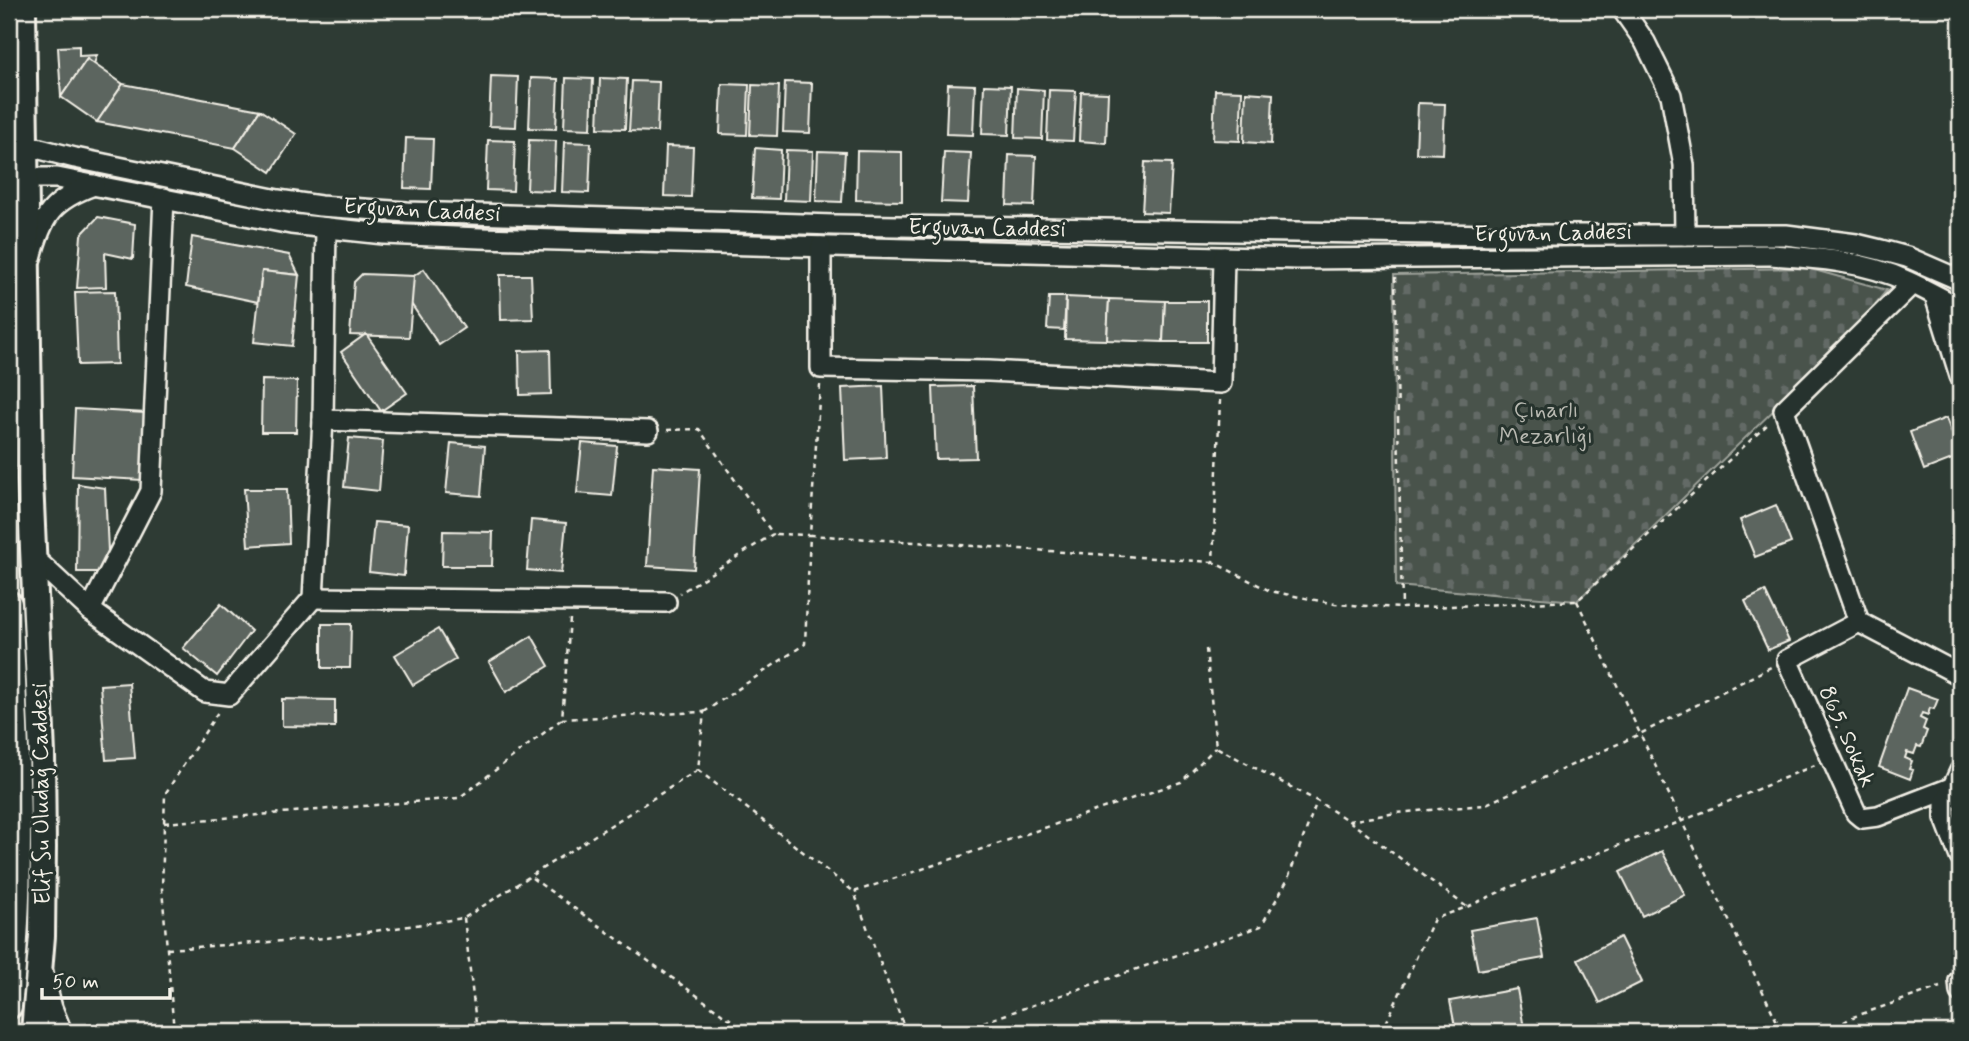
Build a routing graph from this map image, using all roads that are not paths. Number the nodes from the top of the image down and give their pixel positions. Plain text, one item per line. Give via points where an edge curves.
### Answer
1 (23, 9) edge
2 (1622, 9) edge
3 (17, 143) edge
4 (17, 178) edge
5 (94, 184) junction
6 (164, 198) junction
7 (327, 228) junction
8 (1685, 235) junction
9 (821, 247) junction
10 (1224, 257) junction
11 (28, 273) junction
12 (1960, 280) edge
13 (1912, 284) junction
14 (1936, 296) junction
15 (1960, 308) edge
16 (1960, 376) edge
17 (323, 420) junction
18 (648, 431) road end
19 (33, 558) junction
20 (313, 598) junction
21 (666, 602) road end
22 (9, 604) edge
23 (90, 610) junction
24 (1859, 622) junction
25 (1960, 675) edge
26 (1957, 779) edge
27 (1960, 857) edge
28 (40, 963) junction
29 (9, 1006) edge
30 (34, 1032) edge
31 (62, 1032) edge

1 - 3 main road, Elif Su Uludağ Caddesi
2 - 8 street via 1645,42 1671,95 1684,165
3 - 4 main road, Elif Su Uludağ Caddesi
3 - 8 street via 278,200 407,212 862,226
4 - 5 street, Erguvan Caddesi
4 - 11 main road, Elif Su Uludağ Caddesi
5 - 6 street, Erguvan Caddesi
5 - 11 street via 73,192 51,210 39,232
6 - 7 street, Erguvan Caddesi
6 - 23 street via 150,491
7 - 9 street, Erguvan Caddesi via 480,238
7 - 17 street
8 - 12 street via 1786,235 1856,244 1907,257
9 - 10 street, Erguvan Caddesi
9 - 10 street via 821,368 1221,383
10 - 13 street, Erguvan Caddesi via 1769,255 1847,263
11 - 19 main road, Elif Su Uludağ Caddesi
13 - 14 street, Erguvan Caddesi
13 - 24 street via 1784,410
14 - 15 street, Erguvan Caddesi
14 - 16 street
17 - 18 street
17 - 20 street
19 - 23 street
19 - 28 main road, Elif Su Uludağ Caddesi via 42,754
20 - 21 street
20 - 23 street via 229,695 205,692
22 - 29 main road, Elif Su Uludağ Caddesi via 17,798 17,895
24 - 25 street
24 - 26 street, 865. Sokak via 1787,660 1856,813 1862,818 1878,816
26 - 27 street via 1945,804 1945,818
28 - 30 main road, Elif Su Uludağ Caddesi
28 - 31 street

